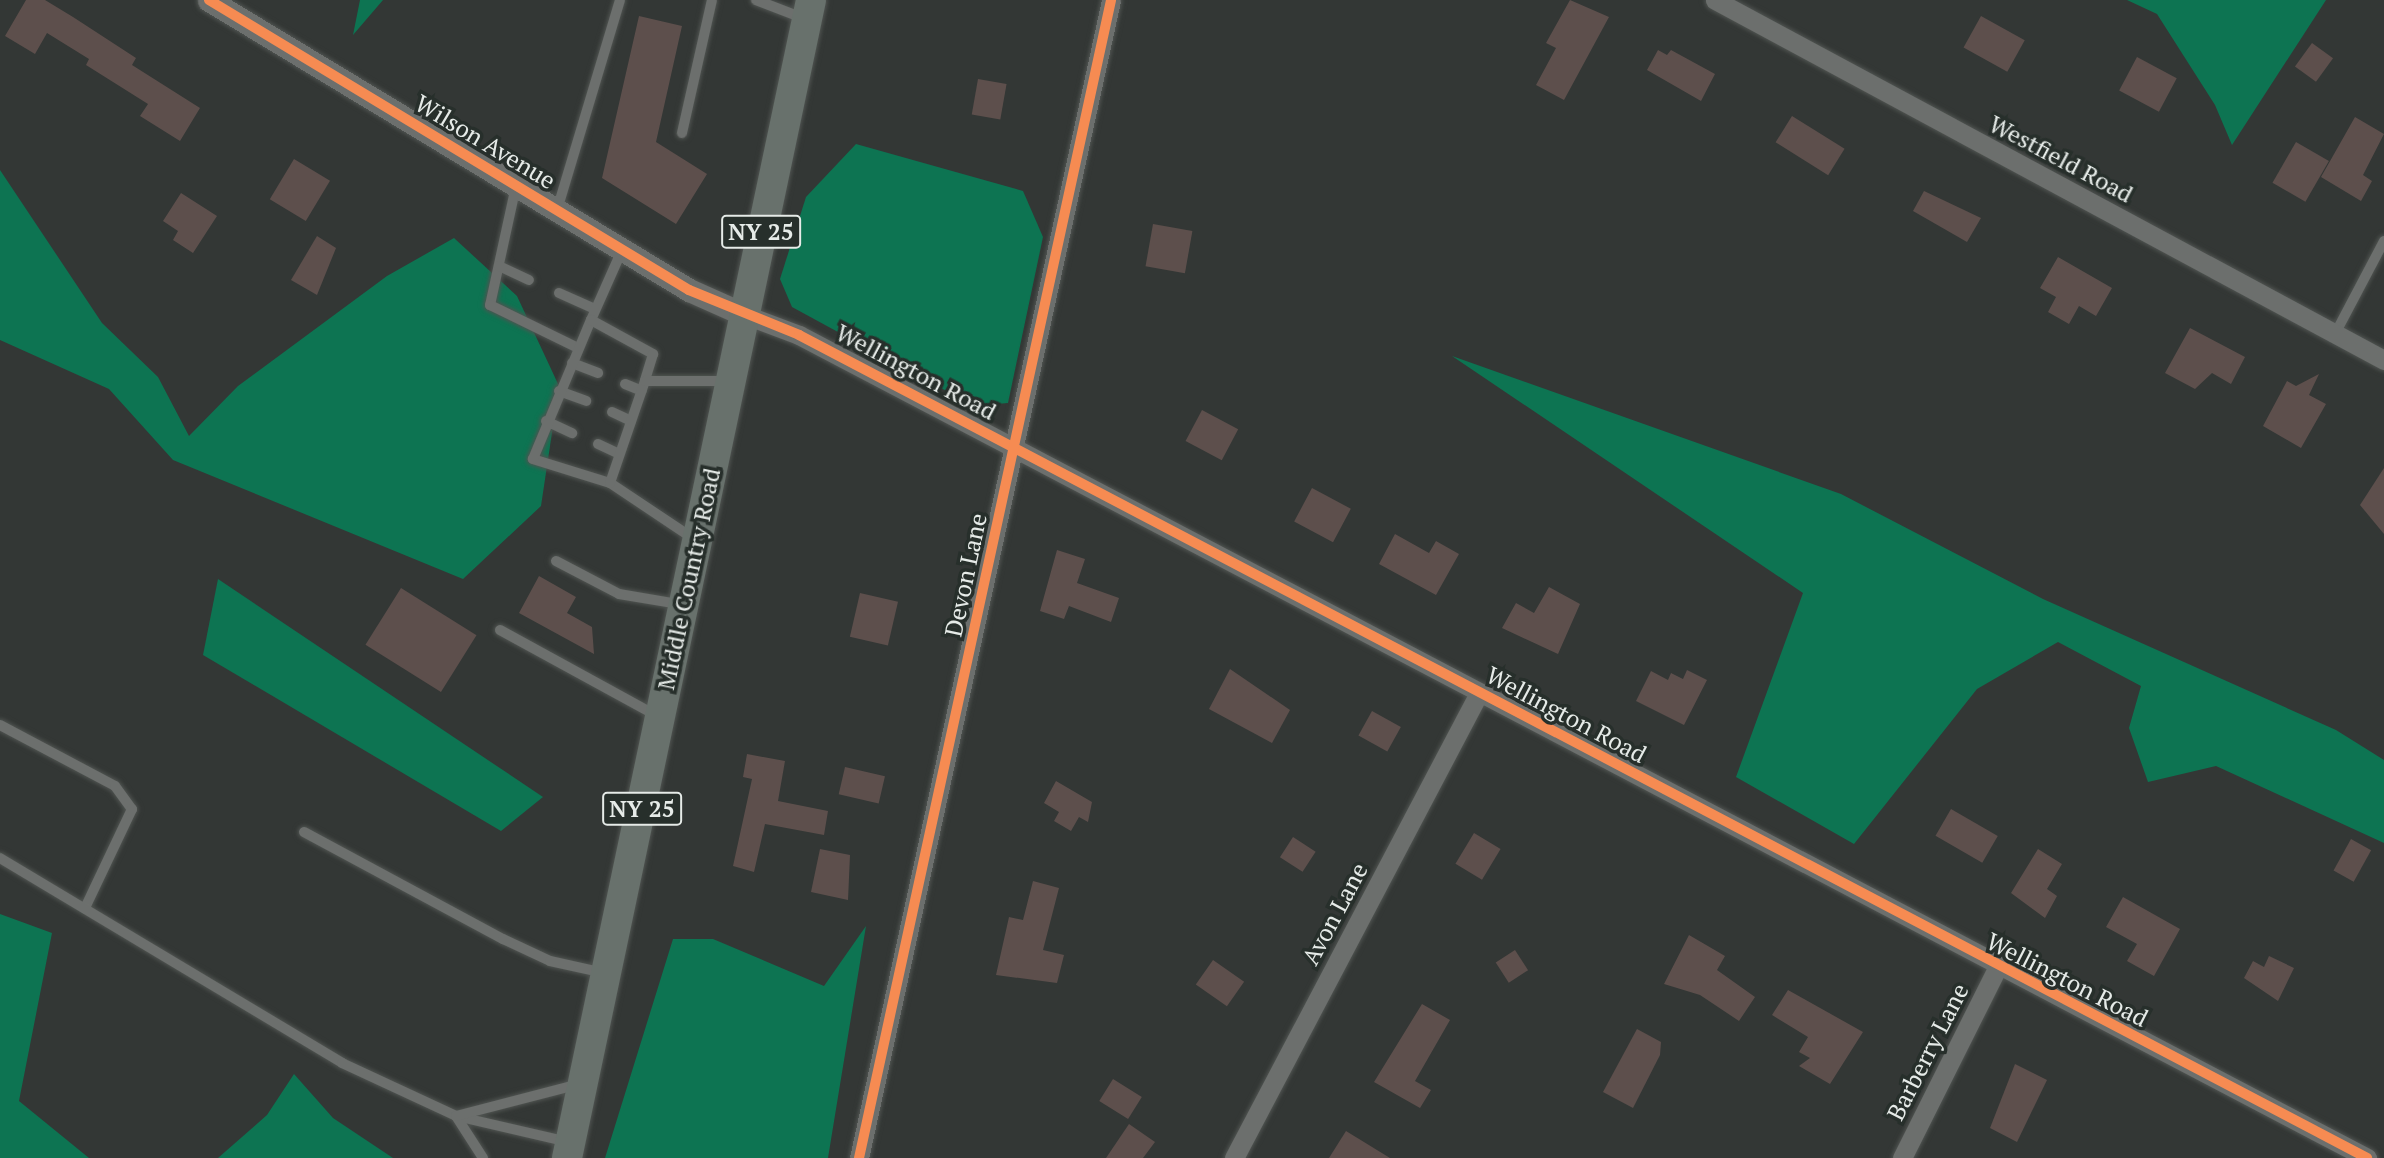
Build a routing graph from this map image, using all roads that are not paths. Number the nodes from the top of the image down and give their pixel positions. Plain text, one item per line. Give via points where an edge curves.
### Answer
1 (209, 0) edge
2 (620, 0) edge
3 (712, 0) edge
4 (756, 0) edge
5 (1111, 0) edge
6 (1715, 0) edge
7 (809, 10) edge
8 (682, 133) dead end
9 (516, 186) junction
10 (557, 210) junction
11 (2384, 241) edge
12 (622, 249) junction
13 (499, 266) junction
14 (529, 280) dead end
15 (559, 293) dead end
16 (593, 314) junction
17 (743, 314) junction
18 (2335, 334) junction
19 (578, 348) junction
20 (2384, 360) edge
21 (572, 363) junction
22 (598, 373) dead end
23 (729, 381) junction
24 (625, 384) dead end
25 (644, 386) junction
26 (559, 391) junction
27 (586, 401) dead end
28 (612, 412) dead end
29 (546, 421) junction
30 (631, 421) junction
31 (572, 433) dead end
32 (598, 444) dead end
33 (1016, 447) junction
34 (620, 454) junction
35 (610, 483) junction
36 (697, 540) junction
37 (556, 561) dead end
38 (683, 605) junction
39 (500, 630) dead end
40 (1479, 693) junction
41 (660, 718) junction
42 (0, 725) edge
43 (304, 832) dead end
44 (0, 858) edge
45 (85, 908) junction
46 (1997, 968) junction
47 (608, 974) junction
48 (584, 1084) junction
49 (456, 1116) junction
50 (569, 1150) edge
51 (483, 1158) edge
52 (859, 1158) edge
53 (1234, 1158) edge
54 (1902, 1158) edge
55 (2367, 1158) edge

1 - 9 street, Wilson Avenue
2 - 10 lane
3 - 8 lane
4 - 7 lane
5 - 33 street, Devon Lane
6 - 18 street, Westfield Road
7 - 17 main road, Middle Country Road / NY 25
9 - 10 street, Wilson Avenue
9 - 13 lane
10 - 12 street, Wilson Avenue
11 - 18 lane
12 - 16 lane
12 - 17 street, Wilson Avenue
13 - 14 lane
13 - 19 lane via 490,305
15 - 16 lane
16 - 19 lane
16 - 25 lane via 653,354
17 - 23 main road, Middle Country Road / NY 25
17 - 33 street, Wellington Road via 799,335
18 - 20 street, Westfield Road
19 - 21 lane
21 - 22 lane
21 - 26 lane
23 - 25 lane
23 - 36 main road, Middle Country Road / NY 25
24 - 25 lane
25 - 30 lane
26 - 27 lane
26 - 29 lane
28 - 30 lane
29 - 31 lane
29 - 35 lane via 533,459
30 - 34 lane
32 - 34 lane
33 - 40 street, Wellington Road
33 - 52 street, Devon Lane
34 - 35 lane
35 - 36 lane
36 - 38 main road, Middle Country Road / NY 25
37 - 38 lane via 619,594
38 - 41 main road, Middle Country Road / NY 25
39 - 41 lane
40 - 46 street, Wellington Road
40 - 53 street, Avon Lane
41 - 47 main road, Middle Country Road / NY 25
42 - 45 lane via 115,786 132,809
43 - 47 lane via 527,950
44 - 45 lane
45 - 49 lane via 342,1063
46 - 54 street, Barberry Lane
46 - 55 street, Wellington Road
47 - 48 main road, Middle Country Road / NY 25
48 - 49 lane
48 - 50 main road, Middle Country Road / NY 25
49 - 50 lane
49 - 51 lane

